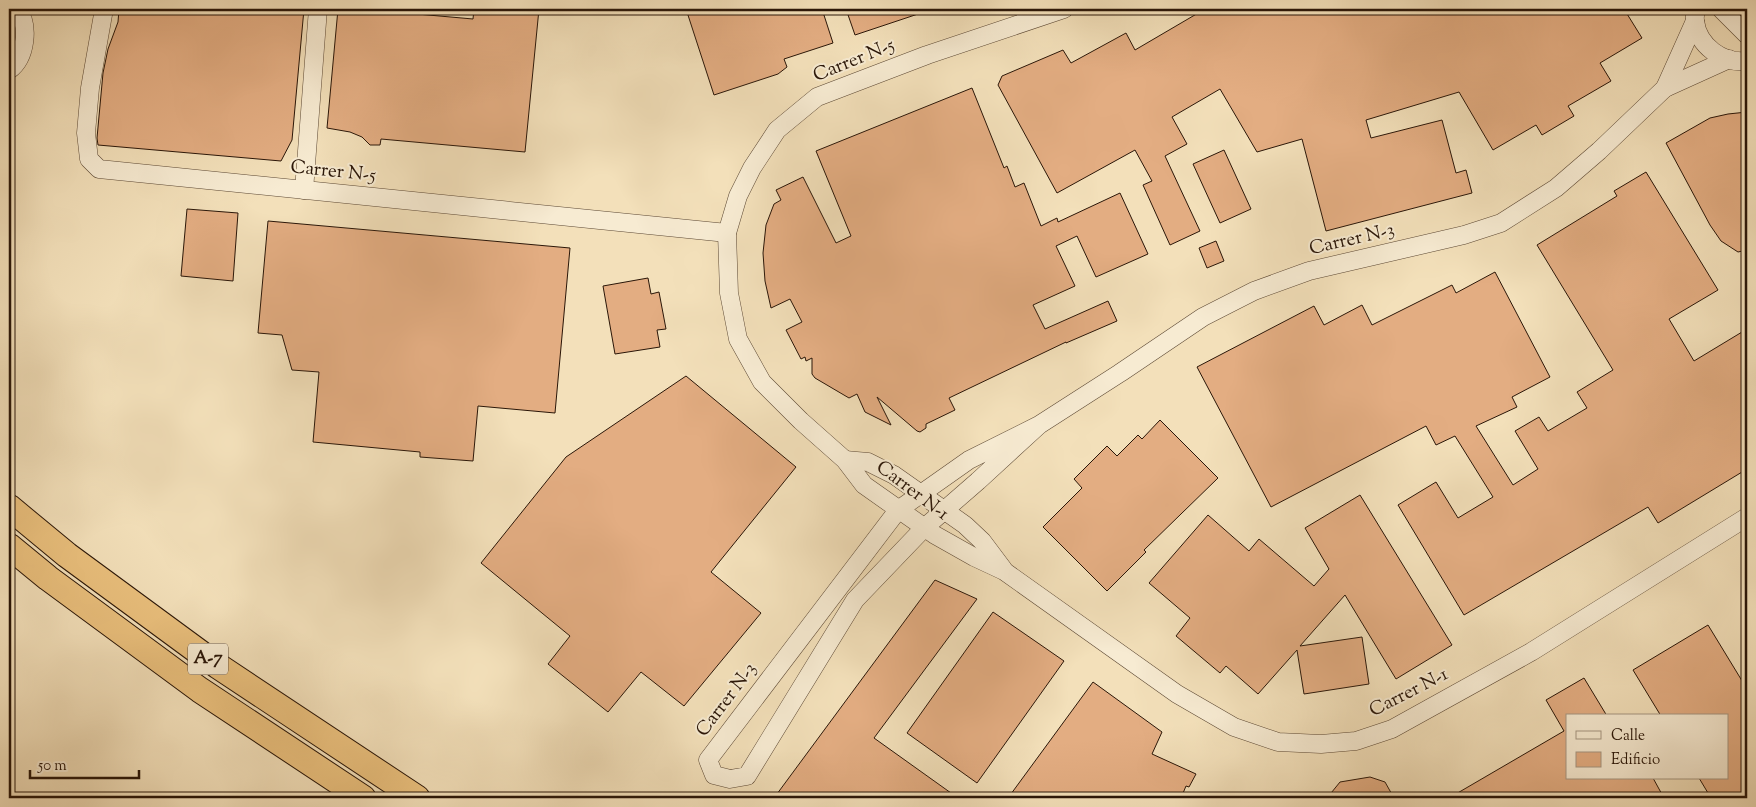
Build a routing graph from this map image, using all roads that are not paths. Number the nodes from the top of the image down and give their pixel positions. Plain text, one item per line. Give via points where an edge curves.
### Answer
1 (17, 9) edge
2 (104, 9) edge
3 (318, 9) edge
4 (1064, 9) edge
5 (1721, 9) edge
6 (1696, 15) edge
7 (1747, 35) edge
8 (1729, 59) junction
9 (1747, 60) edge
10 (9, 70) edge
11 (1665, 88) junction
12 (304, 190) junction
13 (727, 233) junction
14 (1039, 425) junction
15 (845, 460) junction
16 (920, 494) junction
17 (9, 507) edge
18 (898, 510) junction
19 (944, 510) junction
20 (1747, 517) edge
21 (924, 528) junction
22 (9, 546) edge
23 (1004, 571) junction
24 (363, 798) edge
25 (417, 798) edge

1 - 10 street via 25,29 23,50
2 - 12 street, Carrer N-5 via 90,88 86,133 89,159 99,169
3 - 12 street
4 - 13 street, Carrer N-5 via 927,55 817,97 777,130 738,196
5 - 7 street
6 - 8 street via 1702,41 1719,57
6 - 11 street
8 - 9 street
8 - 11 street
11 - 14 street, Carrer N-3 via 1556,188 1501,223 1464,235 1309,271 1254,290 1203,317
12 - 13 street, Carrer N-5
13 - 15 street, Carrer N-5 via 728,293 738,339 762,382
14 - 16 street, Carrer N-3 via 969,460
14 - 19 street, Carrer N-3
15 - 16 street, Carrer N-1 via 868,462 894,475
15 - 18 street, Carrer N-1 via 864,485
16 - 18 street, Carrer N-3
16 - 19 street, Carrer N-1
17 - 25 highway, A-7 via 67,555 218,666
18 - 21 street, Carrer N-1
18 - 21 street, Carrer N-3 via 708,760 714,775 730,779 746,776 855,600
19 - 21 street, Carrer N-3
19 - 23 street, Carrer N-1 via 982,541
20 - 23 street, Carrer N-1 via 1531,652 1392,729 1356,741 1321,744 1278,742 1234,727 1177,694
21 - 23 street, Carrer N-1
22 - 24 highway, A-7 via 200,690

